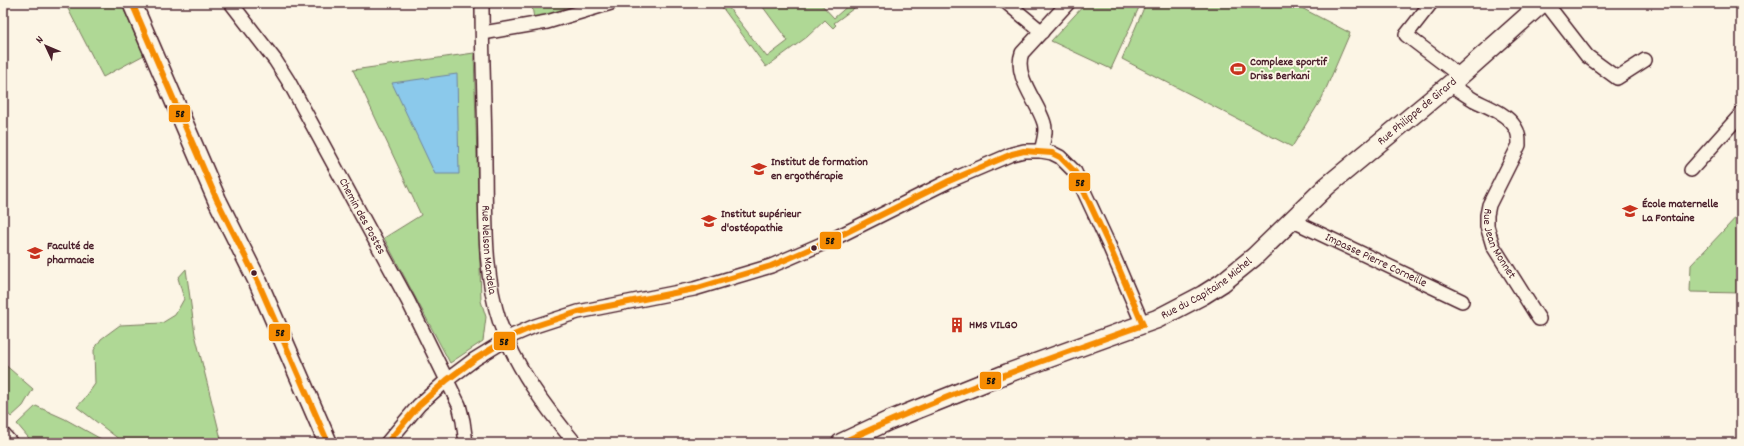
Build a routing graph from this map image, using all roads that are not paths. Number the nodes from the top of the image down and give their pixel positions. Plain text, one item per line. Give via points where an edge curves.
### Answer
1 (132, 3) edge
2 (232, 3) edge
3 (482, 3) edge
4 (611, 3) edge
5 (1007, 3) edge
6 (1068, 3) edge
7 (1431, 3) edge
8 (1542, 3) edge
9 (1546, 3) edge
10 (1042, 32) junction
11 (482, 33) junction
12 (1645, 60) dead end
13 (1455, 80) junction
14 (1741, 114) edge
15 (1041, 151) junction
16 (1691, 170) dead end
17 (1291, 220) junction
18 (1462, 300) dead end
19 (1539, 319) dead end
20 (1143, 325) junction
21 (507, 339) junction
22 (447, 380) junction
23 (3, 434) edge
24 (11, 443) edge
25 (328, 443) edge
26 (387, 443) edge
27 (466, 443) edge
28 (575, 443) edge
29 (842, 443) edge

1 - 25 main road via 217,200 258,282
2 - 22 street, Chemin des Postes via 283,73 313,125
3 - 11 street, Rue Nelson Mandela
4 - 11 street via 547,22
5 - 10 street
6 - 10 street
7 - 13 street, Rue Jean Monnet via 1406,35
8 - 13 main road, Rue Philippe de Girard
9 - 12 street via 1587,56 1617,78
10 - 15 street via 1022,53 1019,62 1021,73 1044,123 1045,134
11 - 21 street, Rue Nelson Mandela via 488,268 496,306
13 - 17 main road, Rue Philippe de Girard via 1333,181
13 - 19 street, Rue Jean Monnet via 1472,99 1510,121 1519,136 1519,146 1489,205 1486,215 1487,226 1493,246
14 - 16 street
15 - 20 street via 1060,157 1077,176
15 - 21 street via 1024,151 993,161 814,248 767,267 694,289 578,312 535,326
17 - 18 street, Impasse Pierre Corneille
17 - 20 main road, Rue du Capitaine Michel via 1254,258 1222,283 1173,312
20 - 29 main road, Rue du Capitaine Michel via 1008,373
21 - 22 street
21 - 28 street, Rue Nelson Mandela via 537,394
22 - 26 street via 419,405
22 - 27 street, Chemin des Postes via 459,406
23 - 24 street

